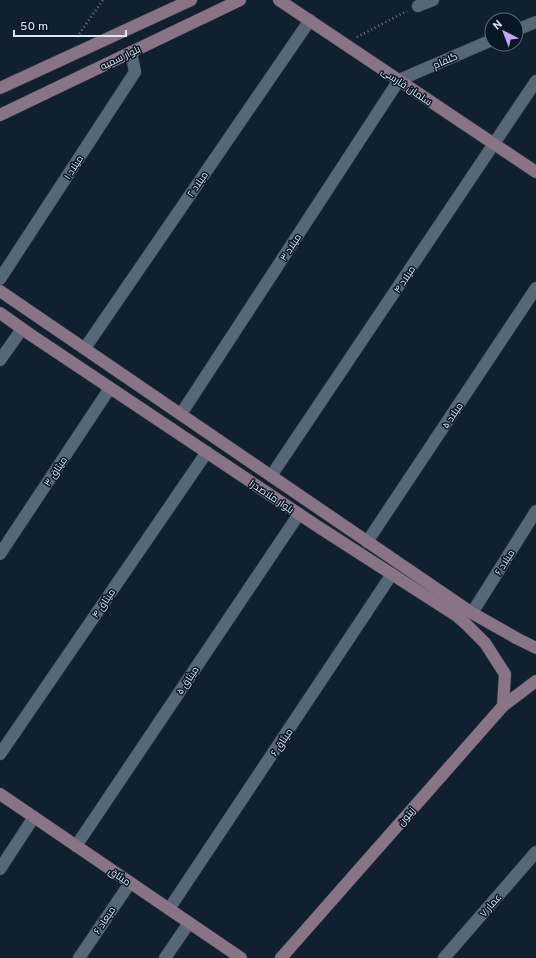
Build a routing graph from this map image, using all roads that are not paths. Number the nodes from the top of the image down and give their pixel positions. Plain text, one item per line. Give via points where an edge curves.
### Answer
1 (191, 0) edge
2 (240, 0) edge
3 (279, 0) edge
4 (433, 0) edge
5 (418, 6) road end
6 (310, 20) junction
7 (536, 22) edge
8 (524, 27) edge
9 (484, 43) edge
10 (131, 52) junction
11 (399, 80) junction
12 (536, 81) edge
13 (0, 88) edge
14 (0, 115) edge
15 (494, 144) junction
16 (536, 172) edge
17 (0, 279) edge
18 (536, 288) edge
19 (0, 291) edge
20 (0, 313) edge
21 (33, 313) junction
22 (22, 328) junction
23 (85, 348) junction
24 (0, 360) edge
25 (121, 373) junction
26 (110, 388) junction
27 (181, 414) junction
28 (216, 438) junction
29 (207, 452) junction
30 (271, 476) junction
31 (308, 501) junction
32 (536, 511) edge
33 (299, 514) junction
34 (367, 542) junction
35 (0, 554) edge
36 (400, 564) junction
37 (392, 574) junction
38 (469, 618) junction
39 (536, 648) edge
40 (536, 681) edge
41 (503, 706) junction
42 (0, 754) edge
43 (0, 794) edge
44 (34, 817) junction
45 (76, 846) junction
46 (536, 852) edge
47 (0, 870) edge
48 (130, 883) junction
49 (169, 909) junction
50 (189, 923) junction
51 (79, 958) edge
52 (165, 958) edge
53 (241, 958) edge
54 (281, 958) edge
55 (444, 958) edge

1 - 13 street
2 - 10 street, بلوار سمیه
3 - 6 street, سلمان فارسی
4 - 5 street
6 - 11 street, سلمان فارسی
6 - 23 street, میلاد ۲
7 - 8 street
9 - 11 street, گلفام
10 - 14 street, بلوار سمیه
10 - 17 street, میلاد ۱ via 135,72
11 - 15 street, سلمان فارسی
11 - 27 street, میلاد ۳
12 - 15 street, میلاد ۴
15 - 16 street, سلمان فارسی
15 - 30 street, میلاد ۴
18 - 34 street, میلاد ۵
19 - 21 street, بلوار ملاصدرا
20 - 22 street, بلوار ملاصدرا
21 - 22 street
21 - 23 street, بلوار ملاصدرا
22 - 24 street
22 - 26 street, بلوار ملاصدرا
23 - 25 street, بلوار ملاصدرا
25 - 26 street
25 - 27 street, بلوار ملاصدرا
26 - 29 street, بلوار ملاصدرا
26 - 35 street, میثاق ۳
27 - 28 street, بلوار ملاصدرا
28 - 29 street
28 - 30 street, بلوار ملاصدرا
29 - 33 street, بلوار ملاصدرا
29 - 42 street, میثاق ۴
30 - 31 street, بلوار ملاصدرا
31 - 33 street
31 - 34 street, بلوار ملاصدرا
32 - 38 street, میلاد ۶
33 - 37 street, بلوار ملاصدرا
33 - 45 street, میثاق ۵
34 - 36 street, بلوار ملاصدرا
36 - 37 street
36 - 38 street, بلوار ملاصدرا
37 - 38 street, بلوار ملاصدرا via 457,616
37 - 49 street, میثاق ۶
38 - 39 street, بلوار ملاصدرا
38 - 41 street, بلوار ملاصدرا via 505,674
40 - 41 street, زیتون
41 - 54 street, زیتون
43 - 44 street, میثاق
44 - 45 street, میثاق
44 - 47 street
45 - 48 street, میثاق
46 - 55 street, عمار ۷
48 - 49 street, میثاق
48 - 51 street, میعاد ۶
49 - 50 street, میثاق
50 - 52 street
50 - 53 street, میثاق

